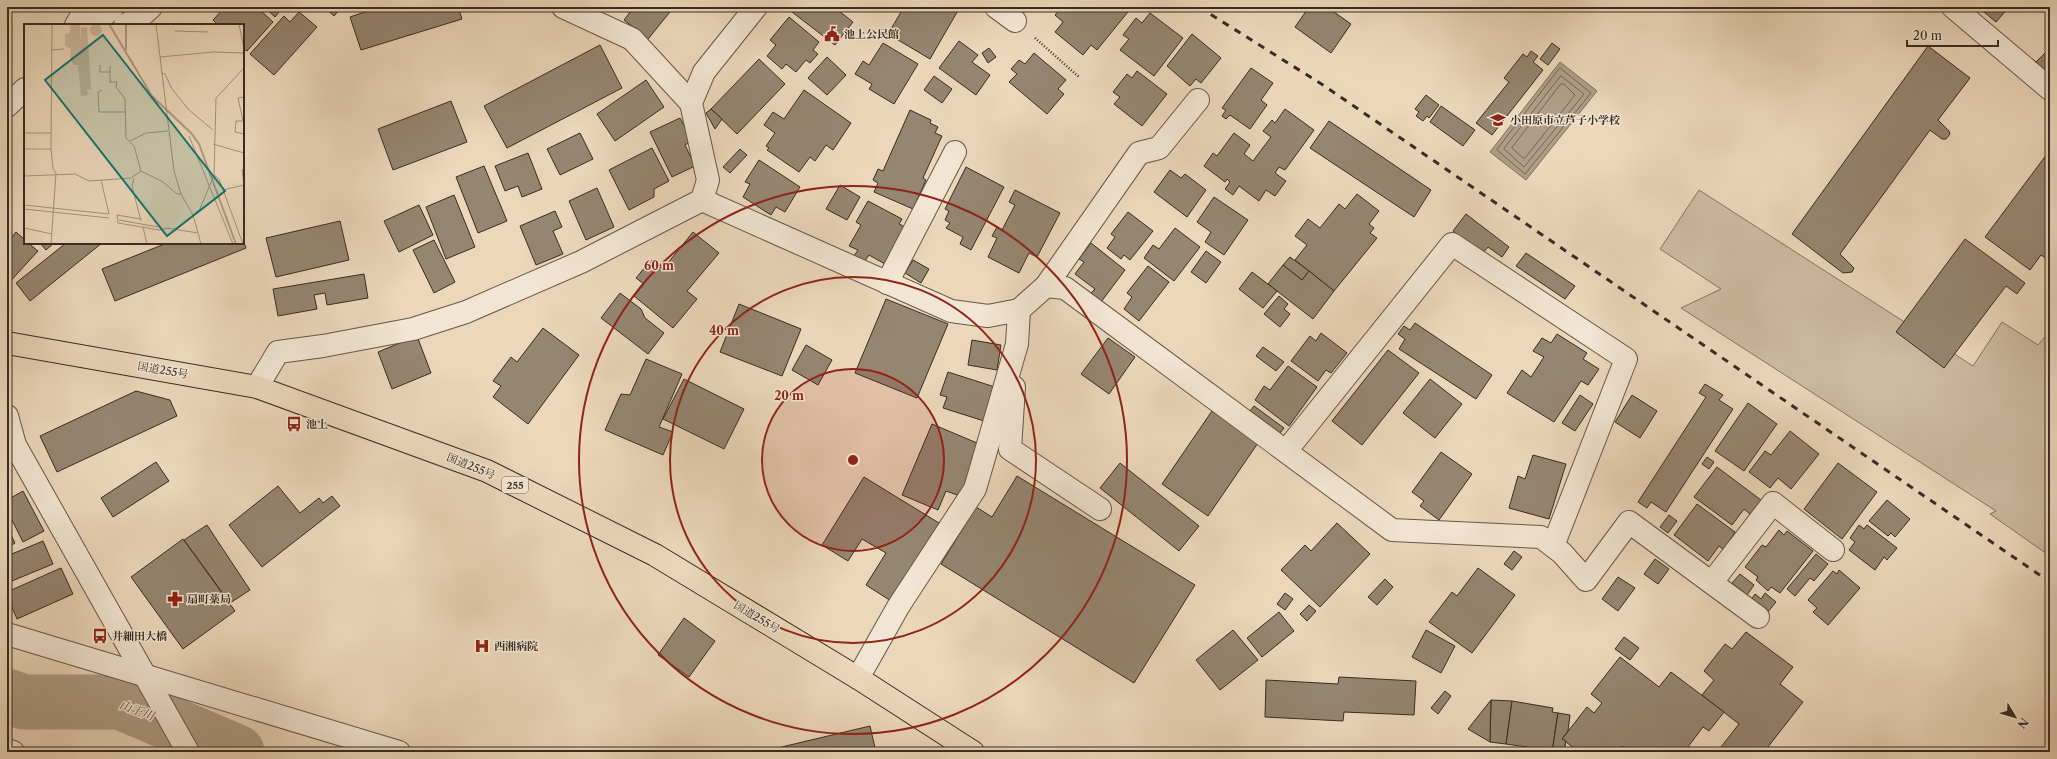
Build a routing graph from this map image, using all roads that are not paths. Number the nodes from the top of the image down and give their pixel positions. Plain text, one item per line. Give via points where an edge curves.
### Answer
1 (87, 7) edge
2 (113, 7) edge
3 (152, 7) edge
4 (563, 7) edge
5 (756, 7) edge
6 (996, 7) edge
7 (1953, 7) edge
8 (1015, 21) road end
9 (77, 24) edge
10 (95, 24) edge
11 (127, 24) edge
12 (2050, 89) edge
13 (24, 90) edge
14 (1198, 100) dead end
15 (691, 103) junction
16 (7, 106) edge
17 (955, 152) dead end
18 (702, 200) junction
19 (887, 283) junction
20 (1046, 286) junction
21 (1018, 310) junction
22 (7, 343) edge
23 (1017, 344) junction
24 (257, 387) junction
25 (7, 416) edge
26 (1286, 451) junction
27 (1100, 509) dead end
28 (1558, 549) junction
29 (1833, 550) dead end
30 (1712, 582) junction
31 (1758, 617) dead end
32 (7, 634) edge
33 (145, 678) junction
34 (858, 678) junction
35 (7, 750) edge
36 (13, 752) edge
37 (188, 752) edge
38 (399, 752) edge
39 (973, 752) edge

1 - 9 street
2 - 10 street
3 - 11 street
4 - 15 street via 632,39
5 - 15 street via 704,72
6 - 8 street
7 - 12 street
13 - 16 street
14 - 20 street via 1159,148 1139,153
15 - 18 street via 708,180
17 - 19 street
18 - 19 street
18 - 24 street via 581,262 466,312 413,329 278,352
19 - 21 street via 951,311 988,316
20 - 21 street
20 - 26 street via 1065,288
21 - 23 street
22 - 24 highway, 国道255号 / 255
23 - 27 street via 1010,449
23 - 34 street via 975,489 898,607
24 - 34 highway, 国道255号 / 255 via 487,471 655,555
25 - 33 street via 14,445
26 - 28 street via 1392,530 1541,537
26 - 28 street via 1452,244 1626,359
28 - 30 street via 1586,580 1629,522
29 - 30 street via 1773,503
30 - 31 street
32 - 33 street
33 - 37 street
33 - 38 street
34 - 39 highway, 国道255号 / 255
35 - 36 street

